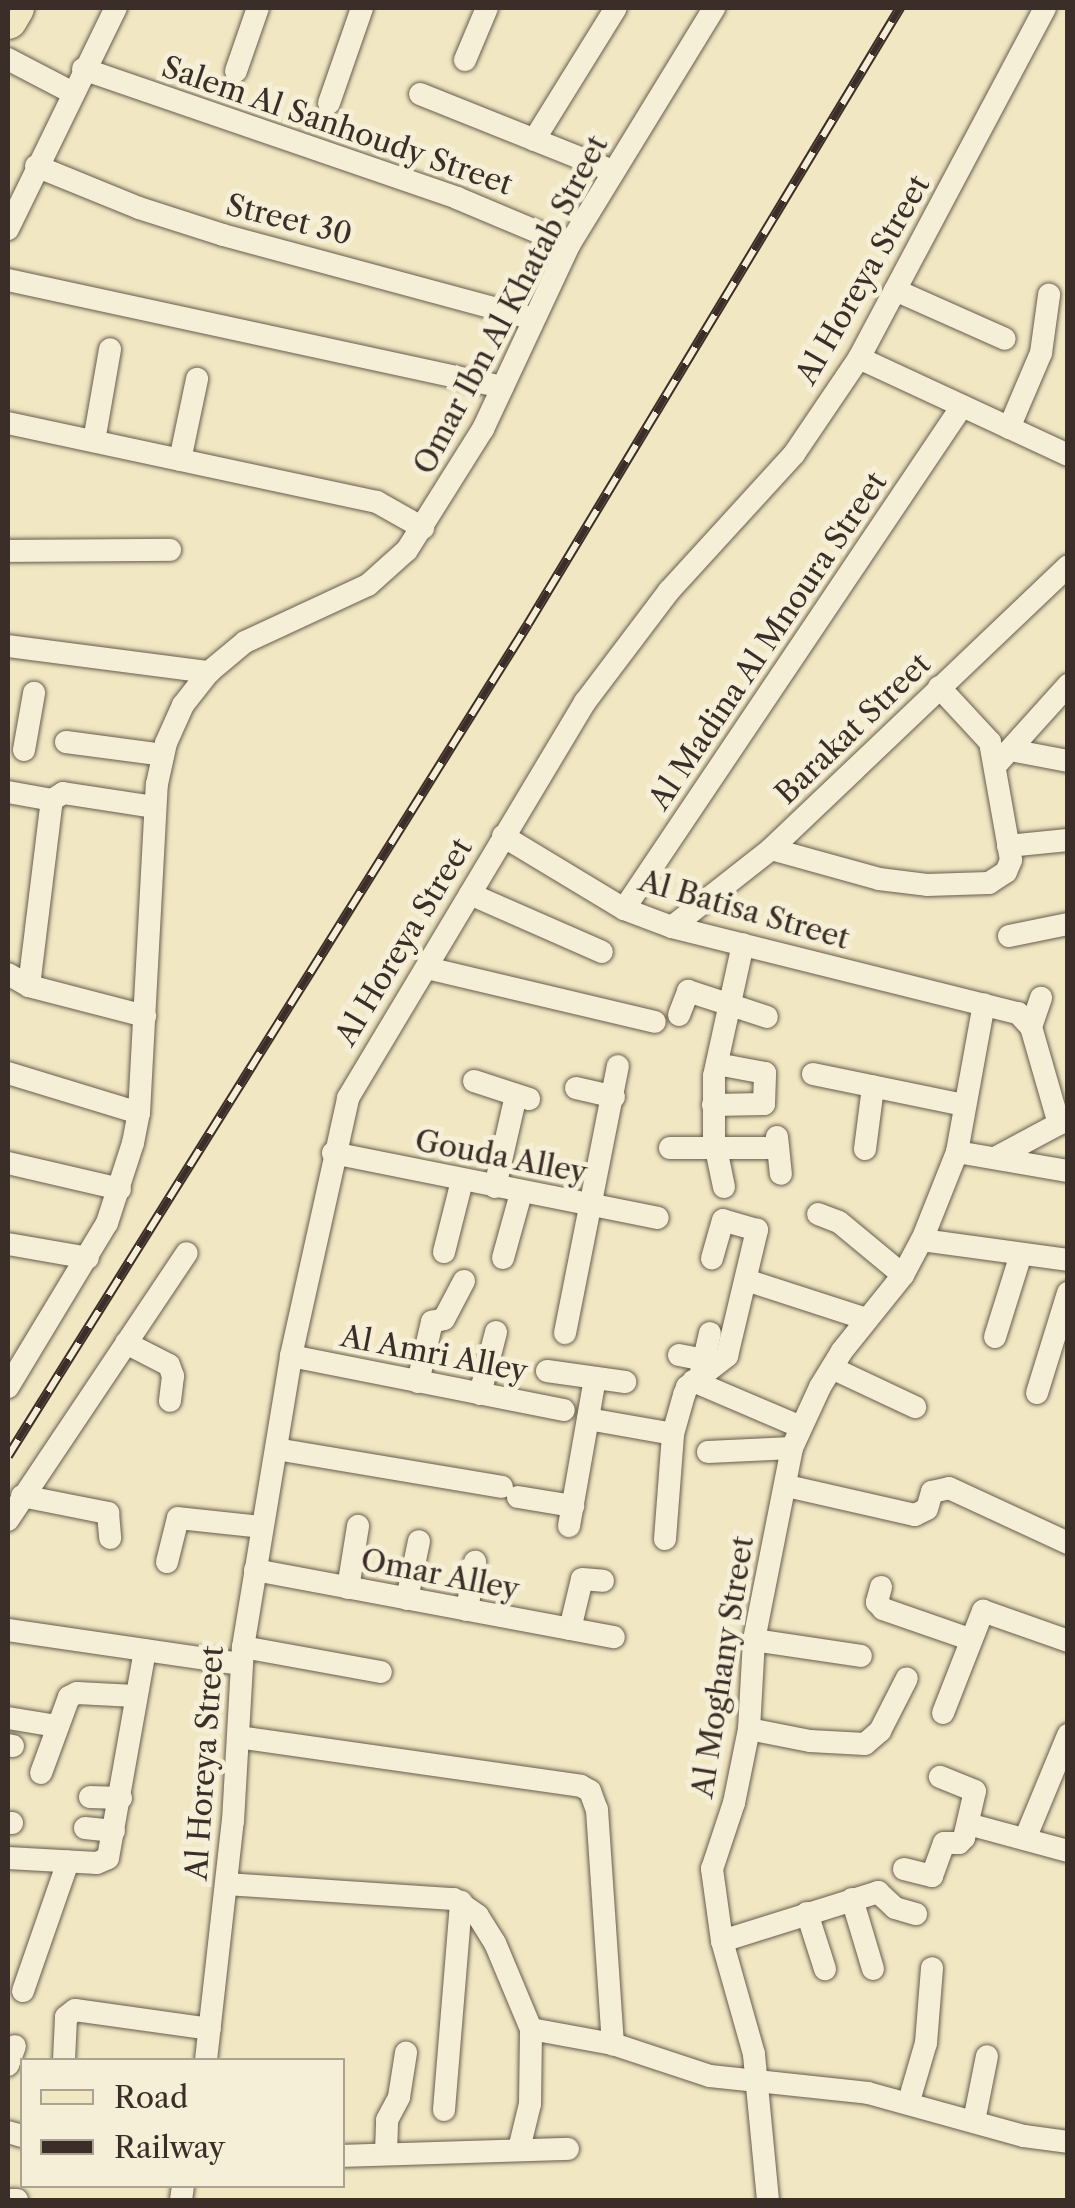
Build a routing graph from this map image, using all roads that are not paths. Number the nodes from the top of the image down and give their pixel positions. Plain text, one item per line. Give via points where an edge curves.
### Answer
1 (14, 8) edge
2 (116, 8) edge
3 (258, 8) edge
4 (362, 8) edge
5 (487, 8) edge
6 (616, 8) edge
7 (714, 8) edge
8 (1045, 8) edge
9 (8, 20) edge
10 (8, 58) edge
11 (465, 60) dead end
12 (83, 69) junction
13 (236, 71) dead end
14 (71, 92) junction
15 (420, 94) dead end
16 (328, 103) dead end
17 (534, 140) junction
18 (36, 166) junction
19 (613, 171) junction
20 (8, 229) edge
21 (569, 245) junction
22 (8, 280) edge
23 (895, 290) junction
24 (1048, 295) dead end
25 (531, 318) junction
26 (1005, 339) dead end
27 (110, 349) dead end
28 (859, 358) junction
29 (197, 379) dead end
30 (502, 388) junction
31 (962, 406) junction
32 (8, 423) edge
33 (1010, 428) junction
34 (94, 441) junction
35 (1068, 455) edge
36 (180, 460) junction
37 (423, 528) junction
38 (170, 550) dead end
39 (8, 551) edge
40 (1068, 566) edge
41 (8, 646) edge
42 (209, 672) junction
43 (1068, 686) edge
44 (939, 688) junction
45 (34, 693) dead end
46 (66, 742) dead end
47 (19, 744) edge
48 (163, 755) junction
49 (1003, 758) junction
50 (1068, 761) edge
51 (8, 792) edge
52 (52, 800) junction
53 (155, 807) junction
54 (503, 836) junction
55 (1068, 840) edge
56 (1008, 846) junction
57 (771, 849) junction
58 (470, 894) junction
59 (624, 909) junction
60 (1068, 924) edge
61 (672, 927) junction
62 (1010, 936) dead end
63 (743, 944) junction
64 (602, 952) dead end
65 (427, 968) junction
66 (8, 974) edge
67 (29, 986) junction
68 (1041, 998) dead end
69 (729, 1004) junction
70 (984, 1004) junction
71 (679, 1015) dead end
72 (145, 1016) junction
73 (767, 1017) dead end
74 (655, 1022) dead end
75 (1031, 1026) junction
76 (717, 1064) junction
77 (618, 1066) dead end
78 (8, 1073) edge
79 (813, 1074) dead end
80 (474, 1081) dead end
81 (873, 1087) junction
82 (576, 1088) dead end
83 (614, 1097) junction
84 (713, 1105) junction
85 (964, 1105) junction
86 (139, 1113) junction
87 (1063, 1122) edge
88 (670, 1148) dead end
89 (865, 1149) dead end
90 (715, 1150) junction
91 (957, 1152) junction
92 (333, 1154) junction
93 (997, 1158) junction
94 (8, 1163) edge
95 (1068, 1171) edge
96 (781, 1174) dead end
97 (462, 1180) junction
98 (495, 1187) junction
99 (724, 1187) dead end
100 (120, 1190) junction
101 (521, 1192) junction
102 (590, 1206) junction
103 (818, 1214) dead end
104 (658, 1218) dead end
105 (922, 1240) junction
106 (8, 1244) edge
107 (444, 1252) dead end
108 (187, 1253) dead end
109 (1021, 1254) junction
110 (88, 1258) junction
111 (503, 1258) dead end
112 (712, 1258) dead end
113 (1068, 1260) edge
114 (902, 1274) junction
115 (746, 1280) junction
116 (464, 1281) dead end
117 (1068, 1293) edge
118 (1064, 1318) edge
119 (866, 1319) junction
120 (496, 1332) dead end
121 (565, 1333) dead end
122 (710, 1333) dead end
123 (996, 1337) dead end
124 (8, 1342) edge
125 (126, 1343) junction
126 (32, 1346) junction
127 (679, 1355) dead end
128 (291, 1356) junction
129 (832, 1368) junction
130 (546, 1372) dead end
131 (699, 1373) junction
132 (595, 1378) junction
133 (418, 1382) junction
134 (626, 1382) dead end
135 (8, 1387) edge
136 (1037, 1393) dead end
137 (480, 1394) junction
138 (170, 1401) dead end
139 (915, 1408) dead end
140 (564, 1410) dead end
141 (588, 1419) junction
142 (673, 1434) junction
143 (796, 1437) junction
144 (276, 1449) junction
145 (708, 1452) dead end
146 (787, 1486) junction
147 (22, 1496) junction
148 (8, 1520) edge
149 (358, 1526) dead end
150 (262, 1527) junction
151 (110, 1538) dead end
152 (666, 1539) dead end
153 (419, 1542) dead end
154 (1068, 1543) edge
155 (167, 1562) dead end
156 (475, 1562) dead end
157 (255, 1570) junction
158 (603, 1581) dead end
159 (881, 1587) dead end
160 (348, 1588) junction
161 (407, 1599) junction
162 (467, 1610) junction
163 (570, 1629) junction
164 (8, 1630) edge
165 (614, 1637) dead end
166 (754, 1640) junction
167 (968, 1640) junction
168 (1068, 1641) edge
169 (145, 1650) junction
170 (243, 1655) junction
171 (861, 1656) dead end
172 (381, 1672) dead end
173 (907, 1678) dead end
174 (135, 1696) junction
175 (943, 1712) dead end
176 (57, 1726) junction
177 (749, 1729) junction
178 (9, 1732) edge
179 (1068, 1734) edge
180 (238, 1738) junction
181 (40, 1773) dead end
182 (940, 1777) dead end
183 (90, 1797) dead end
184 (121, 1798) junction
185 (968, 1824) junction
186 (86, 1828) dead end
187 (114, 1832) junction
188 (1025, 1839) junction
189 (1068, 1852) edge
190 (8, 1858) edge
191 (68, 1862) junction
192 (904, 1869) dead end
193 (226, 1884) junction
194 (852, 1900) junction
195 (461, 1902) junction
196 (808, 1913) junction
197 (916, 1914) dead end
198 (722, 1941) junction
199 (932, 1968) dead end
200 (873, 1969) dead end
201 (825, 1970) dead end
202 (23, 1991) dead end
203 (210, 2029) junction
204 (531, 2029) junction
205 (612, 2044) junction
206 (406, 2053) dead end
207 (987, 2056) dead end
208 (64, 2058) edge
209 (206, 2058) edge
210 (757, 2084) junction
211 (909, 2100) junction
212 (444, 2110) dead end
213 (974, 2121) junction
214 (1068, 2142) edge
215 (519, 2149) junction
216 (568, 2150) dead end
217 (386, 2153) junction
218 (345, 2156) edge
219 (8, 2200) edge
220 (17, 2200) edge
221 (768, 2200) edge

1 - 9 main road
2 - 12 street
3 - 13 street
4 - 16 street
5 - 11 street
6 - 17 street
7 - 19 street, Omar Ibn Al Khatab Street
8 - 23 street, Al Horeya Street
10 - 14 street
12 - 14 street
12 - 21 street, Salem Al Sanhoudy Street via 457,198
14 - 18 street
15 - 17 street
17 - 19 street
18 - 20 street
18 - 25 street, Street 30 via 223,235
19 - 21 street, Omar Ibn Al Khatab Street
21 - 25 street, Omar Ibn Al Khatab Street
22 - 30 street
23 - 26 street
23 - 28 street, Al Horeya Street
24 - 33 street via 1041,353
25 - 30 street, Omar Ibn Al Khatab Street
27 - 34 street
28 - 31 street
28 - 54 street, Al Horeya Street via 794,454 635,632
29 - 36 street
30 - 37 street, Omar Ibn Al Khatab Street
31 - 33 street
31 - 59 street, Al Madina Al Mnoura Street
32 - 34 street
33 - 35 street
34 - 36 street
36 - 37 street via 377,502
37 - 42 street, Omar Ibn Al Khatab Street via 368,585 245,642
38 - 39 street
40 - 44 street, Barakat Street
41 - 42 street
42 - 48 street, Omar Ibn Al Khatab Street via 183,705
43 - 49 street
44 - 49 street
44 - 57 street, Barakat Street
45 - 47 street
46 - 48 street
48 - 53 street, Omar Ibn Al Khatab Street
49 - 50 street
49 - 56 street
51 - 52 street
52 - 53 street via 63,794
52 - 67 street
53 - 72 street, Omar Ibn Al Khatab Street
54 - 58 street, Al Horeya Street
54 - 59 street, Al Batisa Street
55 - 56 street
56 - 57 street via 1006,872 989,883 959,887 879,879
57 - 61 street, Barakat Street
58 - 64 street
58 - 65 street, Al Horeya Street
59 - 61 street, Al Batisa Street
60 - 62 street
61 - 63 street, Al Batisa Street
63 - 69 street
63 - 70 street, Al Batisa Street
65 - 74 street
65 - 92 street, Al Horeya Street via 361,1071
66 - 67 street
67 - 72 street
68 - 75 street
69 - 71 street via 688,991
69 - 73 street
69 - 76 street
70 - 75 street, Al Batisa Street via 1018,1013
70 - 85 street, Al Moghany Street
72 - 86 street, Omar Ibn Al Khatab Street
75 - 87 street
76 - 84 street
76 - 84 street via 765,1073 764,1104
77 - 83 street
78 - 86 street
79 - 81 street
80 - 98 street via 522,1097
81 - 85 street
81 - 89 street
82 - 83 street
83 - 102 street
84 - 90 street
85 - 91 street, Al Moghany Street
86 - 100 street, Omar Ibn Al Khatab Street
87 - 93 street
88 - 90 street
90 - 96 street via 777,1141
90 - 99 street
91 - 93 street
91 - 105 street, Al Moghany Street
92 - 97 street, Gouda Alley
92 - 128 street, Al Horeya Street
93 - 95 street
94 - 100 street
97 - 98 street, Gouda Alley
97 - 107 street
98 - 101 street, Gouda Alley
100 - 110 street, Omar Ibn Al Khatab Street
101 - 102 street, Gouda Alley
101 - 111 street
102 - 104 street, Gouda Alley
102 - 121 street
103 - 114 street via 839,1222
105 - 109 street
105 - 114 street, Al Moghany Street
106 - 110 street
108 - 125 street
109 - 113 street
109 - 123 street
110 - 126 street, Omar Ibn Al Khatab Street
112 - 115 street via 722,1220 757,1230
114 - 119 street, Al Moghany Street
115 - 119 street
115 - 131 street via 727,1356
116 - 133 street via 444,1319 432,1322
117 - 118 street
118 - 136 street
119 - 129 street, Al Moghany Street
120 - 137 street
122 - 131 street
124 - 126 street
125 - 138 street via 169,1365
125 - 147 street
126 - 135 street, Omar Ibn Al Khatab Street
127 - 131 street
128 - 133 street, Al Amri Alley
128 - 144 street, Al Horeya Street
129 - 139 street
129 - 143 street, Al Moghany Street
130 - 132 street
131 - 142 street via 686,1387
131 - 143 street
132 - 134 street
132 - 141 street
133 - 137 street, Al Amri Alley
137 - 140 street, Al Amri Alley
141 - 142 street
141 - 144 street via 571,1516 510,1492
142 - 152 street
143 - 145 street
143 - 146 street, Al Moghany Street
144 - 150 street, Al Horeya Street
146 - 154 street via 914,1515 927,1509 932,1492 949,1488
146 - 166 street, Al Moghany Street
147 - 148 street
147 - 151 street via 108,1513
149 - 160 street
150 - 155 street via 178,1518
150 - 157 street, Al Horeya Street
153 - 161 street
156 - 162 street
157 - 160 street, Omar Alley
157 - 170 street, Al Horeya Street
158 - 163 street via 581,1581
159 - 167 street via 879,1606 910,1608
160 - 161 street, Omar Alley
161 - 162 street, Omar Alley
162 - 163 street, Omar Alley
163 - 165 street, Omar Alley
164 - 169 street
166 - 171 street
166 - 177 street, Al Moghany Street
167 - 168 street via 984,1602
167 - 175 street
169 - 170 street
169 - 174 street
170 - 172 street
170 - 180 street, Al Horeya Street
173 - 177 street via 880,1730 865,1744
174 - 176 street via 72,1694
174 - 184 street
176 - 178 street
176 - 181 street
177 - 198 street, Al Moghany Street via 712,1869
179 - 188 street
180 - 193 street, Al Horeya Street
180 - 205 street via 590,1791 598,1810
182 - 185 street via 975,1791
183 - 184 street
184 - 187 street
185 - 188 street
185 - 192 street via 962,1842 944,1842 932,1876
186 - 187 street
187 - 191 street via 106,1861
188 - 189 street
190 - 191 street
191 - 202 street
193 - 195 street
193 - 203 street, Al Horeya Street
194 - 196 street
194 - 197 street via 878,1892 895,1908
194 - 200 street
195 - 204 street via 494,1942
195 - 212 street
196 - 198 street
196 - 201 street
198 - 210 street, Al Moghany Street
199 - 211 street via 926,2042
203 - 208 street via 75,2010 66,2018
203 - 209 street, Al Horeya Street
204 - 205 street
204 - 215 street via 530,2104
205 - 210 street via 676,2067
206 - 217 street via 400,2097 386,2120
207 - 213 street
210 - 211 street
210 - 221 street, Al Moghany Street
211 - 213 street
213 - 214 street
215 - 216 street
215 - 217 street
217 - 218 street
219 - 220 street

